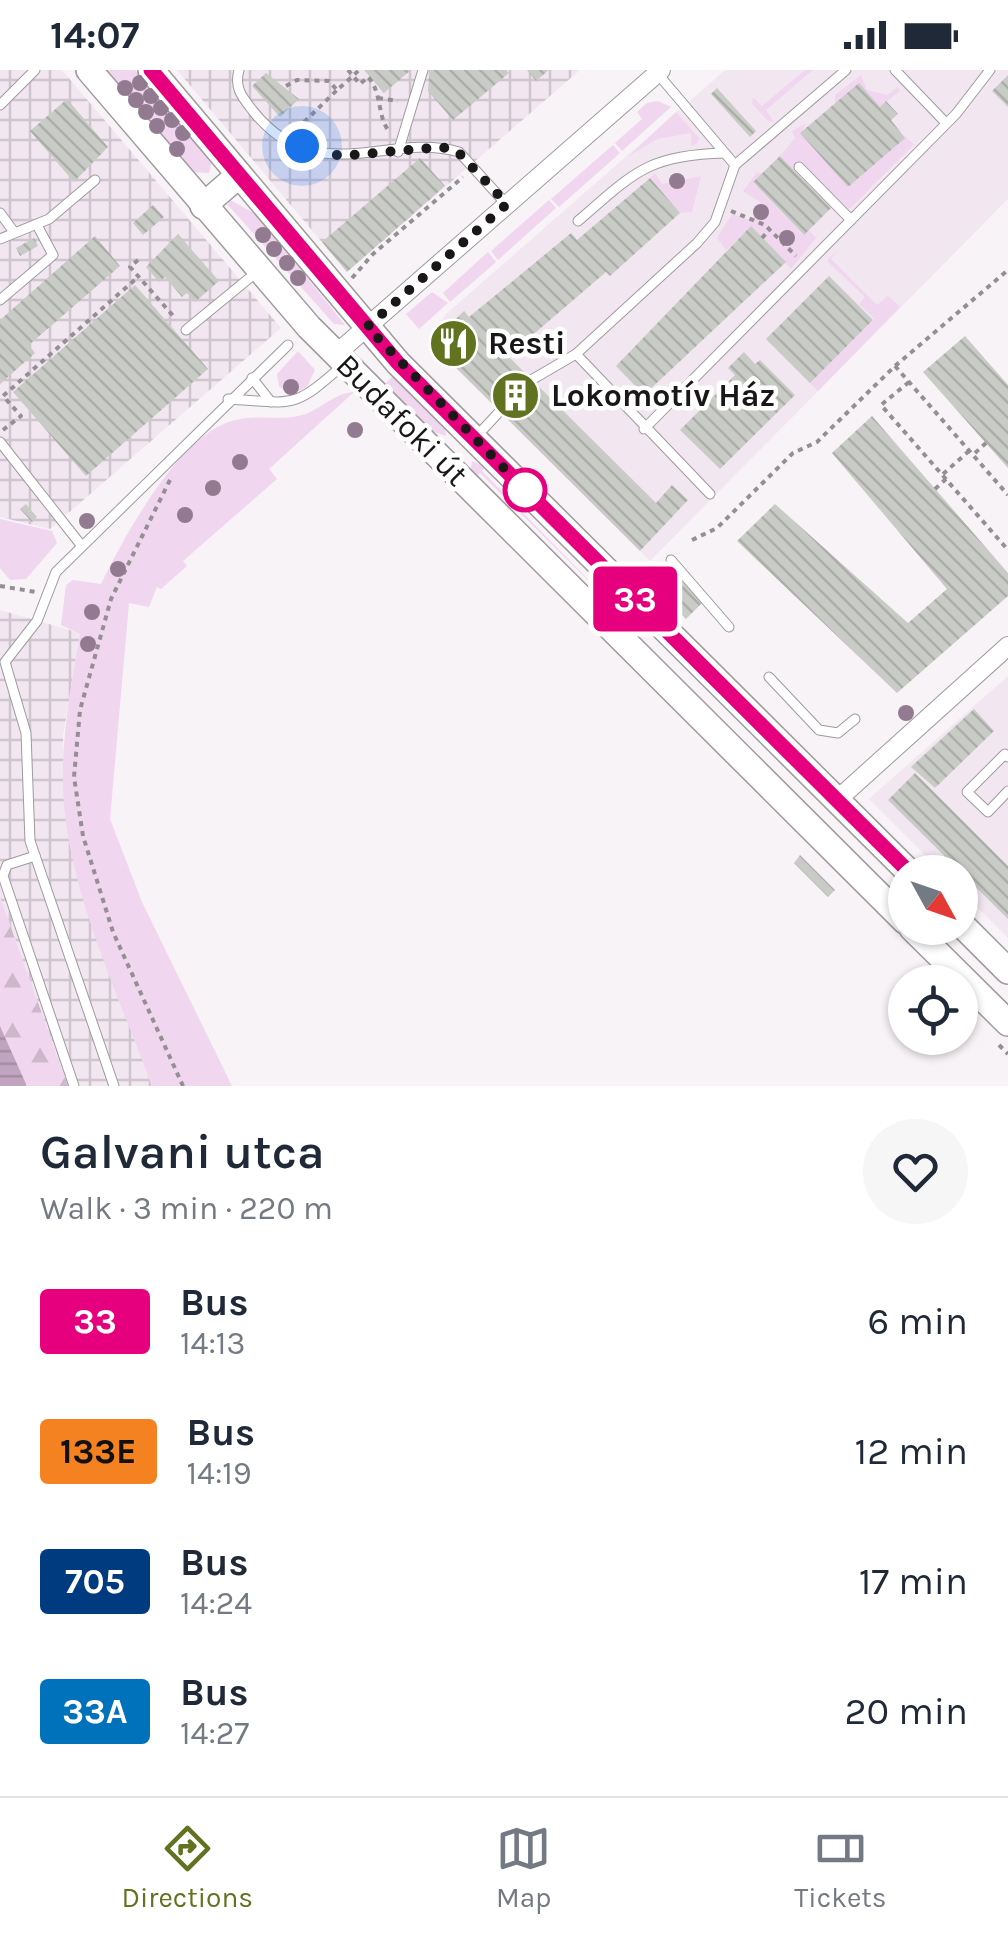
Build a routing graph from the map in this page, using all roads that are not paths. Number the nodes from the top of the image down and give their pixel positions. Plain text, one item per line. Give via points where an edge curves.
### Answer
1 (36, 70) edge
2 (89, 70) edge
3 (151, 70) edge
4 (238, 70) edge
5 (423, 70) edge
6 (846, 70) edge
7 (896, 70) edge
8 (990, 70) edge
9 (659, 72) edge
10 (0, 104) edge
11 (946, 122) junction
12 (399, 149) junction
13 (724, 153) junction
14 (735, 165) junction
15 (799, 167) dead end
16 (239, 175) junction
17 (96, 180) dead end
18 (507, 204) junction
19 (203, 206) junction
20 (0, 213) edge
21 (851, 220) junction
22 (578, 221) dead end
23 (37, 226) junction
24 (14, 232) junction
25 (0, 239) edge
26 (258, 271) junction
27 (0, 300) edge
28 (367, 327) junction
29 (186, 330) road end
30 (288, 345) dead end
31 (576, 354) junction
32 (340, 358) junction
33 (252, 378) junction
34 (533, 379) dead end
35 (228, 399) junction
36 (271, 402) junction
37 (500, 411) dead end
38 (644, 429) junction
39 (474, 439) junction
40 (0, 442) edge
41 (448, 466) junction
42 (710, 494) dead end
43 (81, 544) junction
44 (671, 560) dead end
45 (729, 628) dead end
46 (1008, 646) edge
47 (769, 678) dead end
48 (855, 719) dead end
49 (1008, 757) edge
50 (1008, 792) edge
51 (837, 800) junction
52 (811, 826) junction
53 (892, 855) edge
54 (35, 856) junction
55 (888, 904) edge
56 (978, 941) edge
57 (929, 945) edge
58 (1008, 970) edge
59 (1008, 1024) edge
60 (74, 1086) edge
61 (114, 1086) edge

1 - 10 lane
2 - 19 main road, Budafoki út
3 - 16 main road, Budafoki út
4 - 12 lane via 242,97 286,139 341,156
5 - 12 lane
6 - 14 lane
7 - 11 lane
8 - 11 lane
9 - 13 lane
9 - 18 street
11 - 21 lane
12 - 18 lane via 458,152
13 - 14 lane
13 - 22 lane via 653,162
14 - 31 lane via 722,207 697,243
15 - 21 lane
16 - 19 main road
16 - 28 main road, Budafoki út
17 - 23 lane
18 - 28 street
19 - 26 main road, Budafoki út
20 - 24 lane
21 - 38 lane
23 - 24 lane
23 - 27 lane via 54,255
24 - 25 lane
26 - 29 lane
26 - 32 main road, Budafoki út
28 - 32 street
28 - 39 main road, Budafoki út
30 - 33 lane
31 - 34 lane
31 - 38 lane
32 - 36 lane via 306,398
32 - 41 main road, Budafoki út
33 - 35 lane
33 - 36 lane
35 - 36 lane
35 - 43 lane
37 - 39 lane
38 - 42 lane
39 - 41 main road
39 - 51 main road, Budafoki út
40 - 43 lane
41 - 52 main road, Budafoki út
43 - 54 lane via 56,572 38,620 5,662 26,733
44 - 45 lane
46 - 51 street
47 - 48 lane via 819,730 838,733
49 - 50 lane via 967,792 988,812
51 - 52 main road
51 - 53 main road, Budafoki út
52 - 55 main road, Budafoki út
54 - 60 lane via 7,865 2,876
54 - 61 lane
56 - 58 main road
57 - 59 main road

